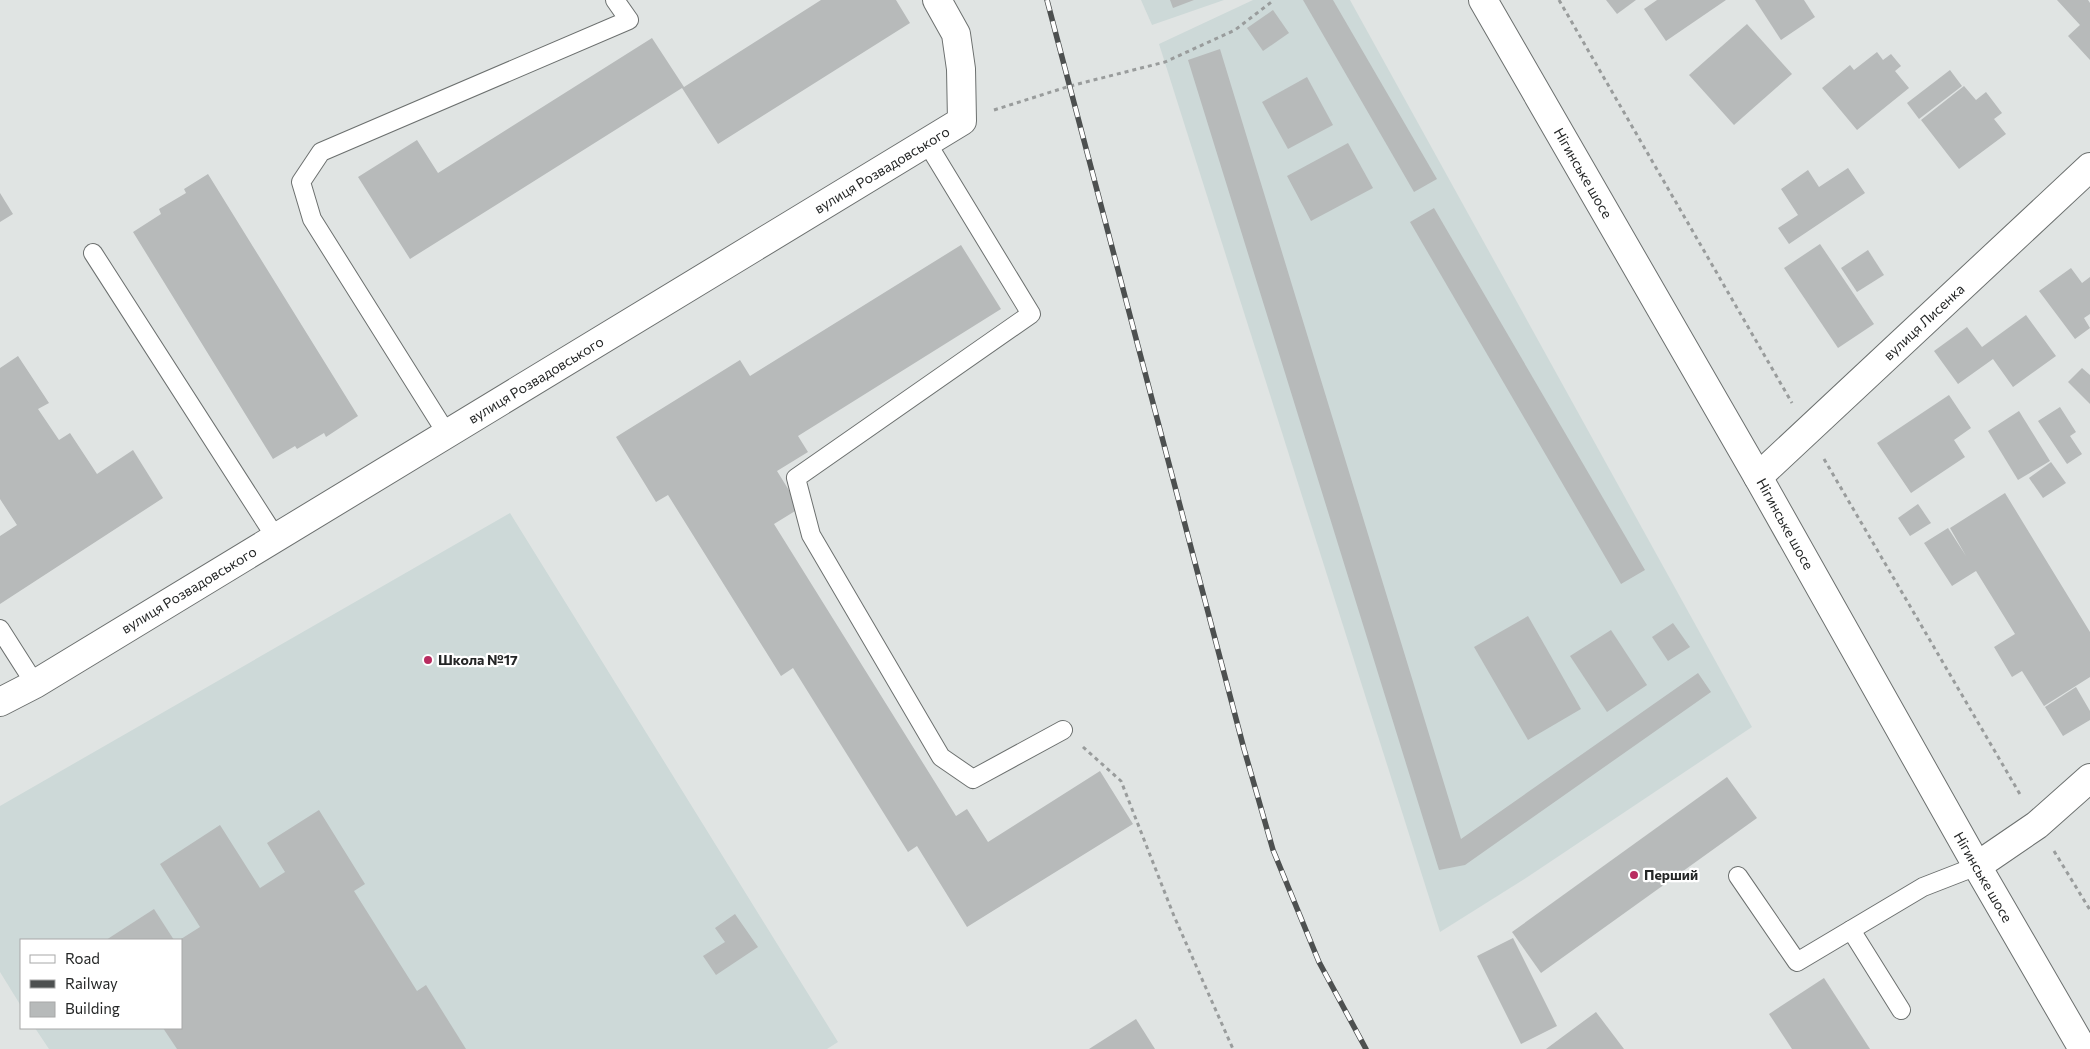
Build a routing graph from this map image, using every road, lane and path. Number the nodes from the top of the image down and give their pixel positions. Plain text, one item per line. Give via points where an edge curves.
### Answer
1 (615, 0) edge
2 (937, 0) edge
3 (1274, 0) edge
4 (1484, 0) edge
5 (962, 121) junction
6 (927, 143) junction
7 (2090, 167) edge
8 (93, 253) dead end
9 (447, 434) junction
10 (1758, 477) junction
11 (276, 538) junction
12 (0, 629) edge
13 (35, 684) junction
14 (0, 702) edge
15 (1063, 730) joint
16 (2090, 778) edge
17 (1977, 866) junction
18 (1738, 876) dead end
19 (1851, 930) junction
20 (1901, 1010) dead end
21 (1234, 1049) edge
22 (2083, 1049) edge

1 - 9 lane via 629,20 321,152 301,182 312,219
2 - 5 street, вулиця Розвадовського via 956,34 961,70
3 - 5 path via 1235,30 1165,62 1070,86
4 - 10 street, Нігинське шосе
5 - 6 street, вулиця Розвадовського
6 - 9 street, вулиця Розвадовського
6 - 15 lane via 1031,314 796,478 811,535 942,758 973,779
7 - 10 street, вулиця Лисенка
8 - 11 lane
9 - 11 street, вулиця Розвадовського
10 - 17 street, Нігинське шосе
11 - 13 street, вулиця Розвадовського
12 - 13 lane
13 - 14 street, вулиця Розвадовського
15 - 21 path via 1121,781 1174,916
16 - 17 street via 2038,825
17 - 19 lane via 1924,887
17 - 22 street, Нігинське шосе
18 - 19 lane via 1797,962
19 - 20 lane

